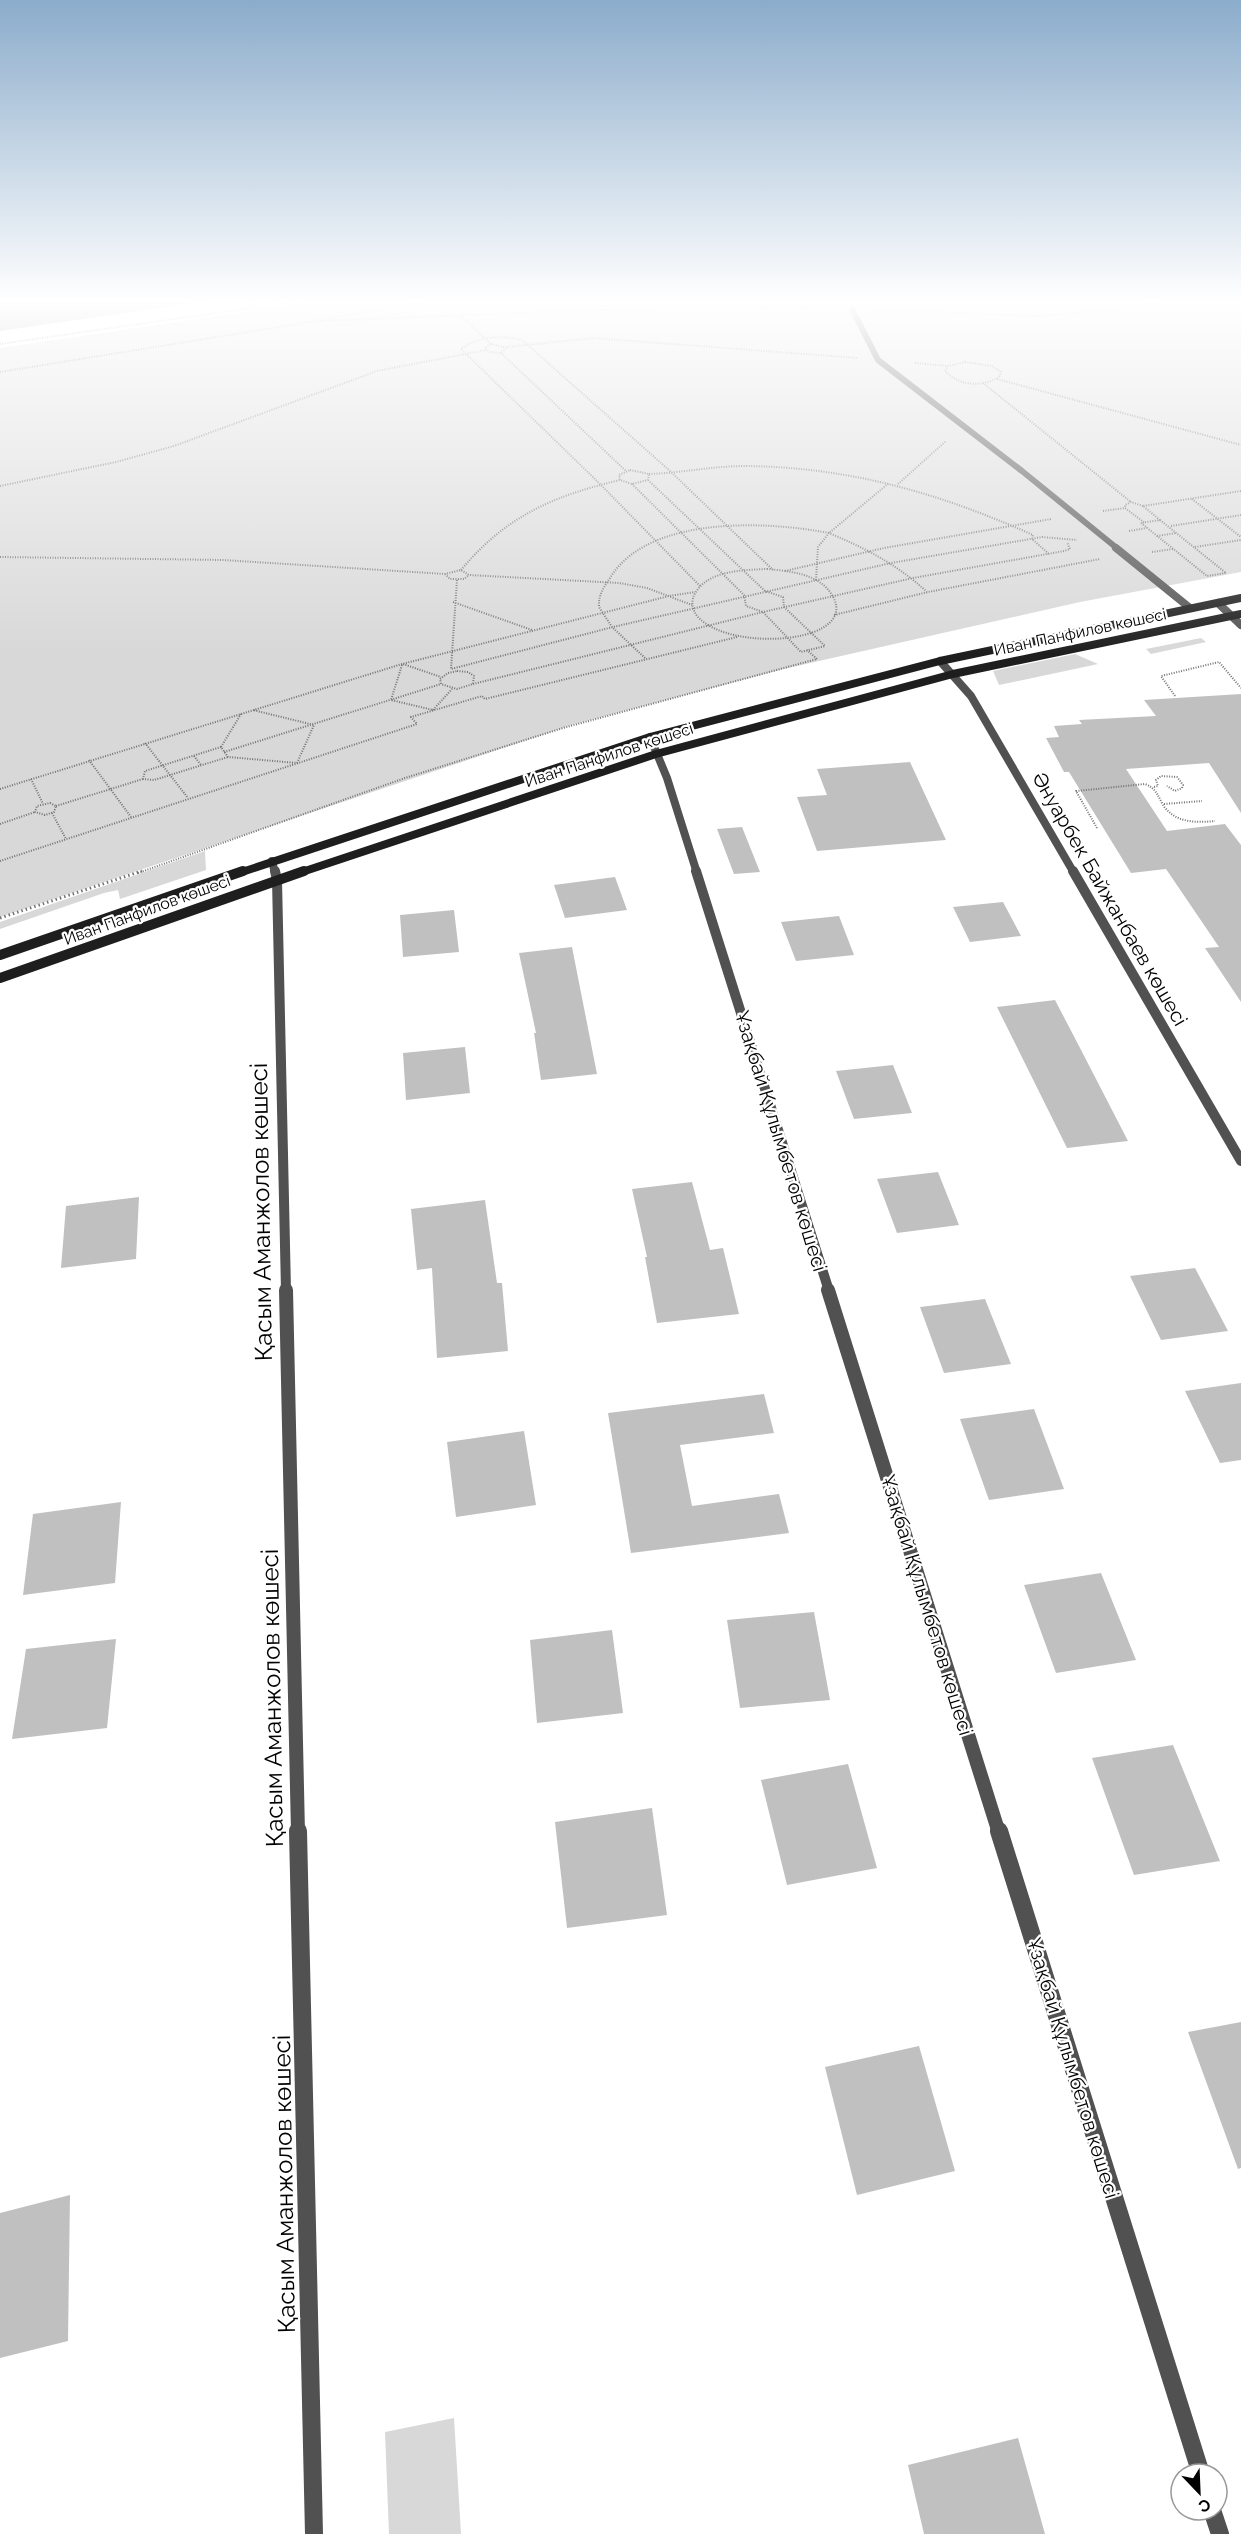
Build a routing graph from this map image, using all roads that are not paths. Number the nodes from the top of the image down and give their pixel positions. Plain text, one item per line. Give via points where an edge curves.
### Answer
1 (952, 417) edge
2 (1241, 598) edge
3 (1218, 603) junction
4 (1190, 609) junction
5 (1237, 615) edge
6 (1241, 625) edge
7 (940, 661) junction
8 (953, 674) junction
9 (650, 737) junction
10 (656, 754) junction
11 (272, 861) junction
12 (277, 879) junction
13 (0, 956) edge
14 (0, 978) edge
15 (1241, 1161) edge
16 (1197, 2462) edge
17 (314, 2534) edge

1 - 4 street
2 - 3 street, Иван Панфилов көшесі
3 - 4 street, Иван Панфилов көшесі
3 - 5 street
4 - 7 street, Иван Панфилов көшесі
5 - 6 street
5 - 8 street, Иван Панфилов көшесі
7 - 8 street, Әнуарбек Байжанбаев көшесі
7 - 9 street, Иван Панфилов көшесі
8 - 10 street, Иван Панфилов көшесі
8 - 15 street, Әнуарбек Байжанбаев көшесі via 971,696
9 - 10 street, Ұзақбай Құлымбетов көшесі
9 - 11 street, Иван Панфилов көшесі
10 - 12 street, Иван Панфилов көшесі
10 - 16 street, Ұзақбай Құлымбетов көшесі via 667,778
11 - 12 street, Қасым Аманжолов көшесі
11 - 13 street, Иван Панфилов көшесі
12 - 14 street, Иван Панфилов көшесі
12 - 17 street, Қасым Аманжолов көшесі

